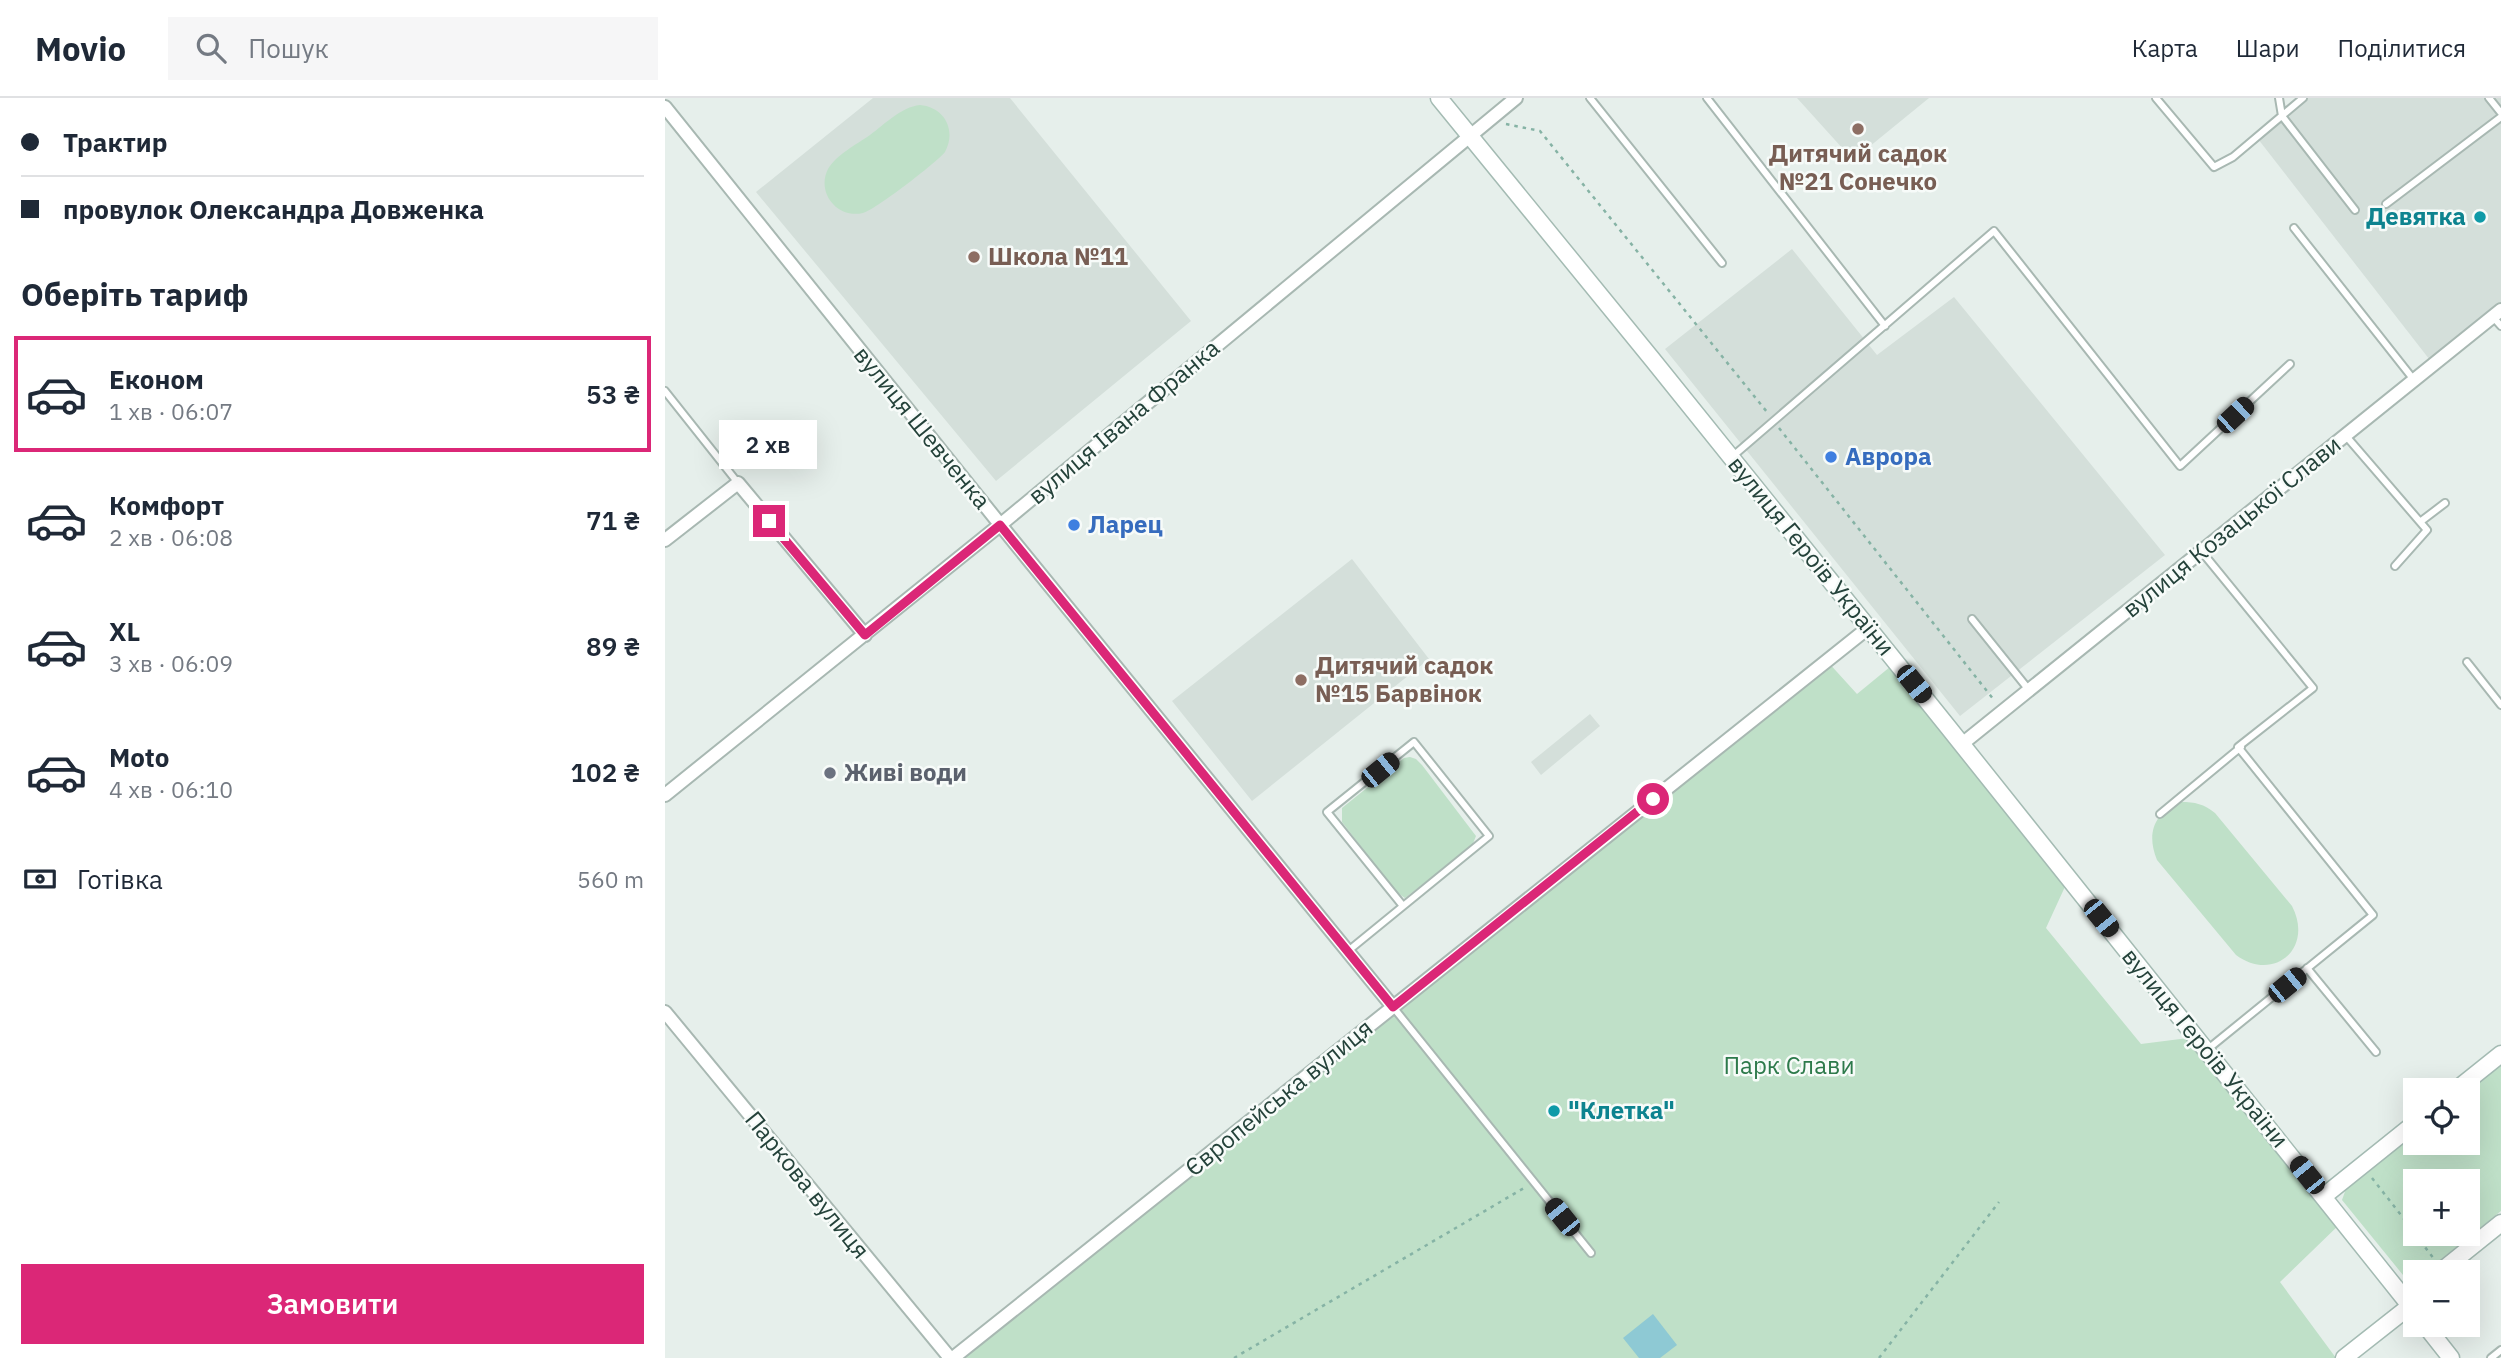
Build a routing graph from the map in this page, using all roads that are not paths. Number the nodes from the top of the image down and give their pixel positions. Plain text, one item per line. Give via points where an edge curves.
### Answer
1 (1439, 98) edge
2 (1516, 98) edge
3 (1590, 98) edge
4 (1707, 98) edge
5 (2156, 98) edge
6 (2279, 98) edge
7 (2303, 98) edge
8 (2489, 98) edge
9 (665, 107) edge
10 (2501, 115) edge
11 (2282, 116) junction
12 (1469, 135) junction
13 (2386, 204) dead end
14 (2355, 210) dead end
15 (2294, 228) dead end
16 (1722, 263) dead end
17 (2498, 318) edge
18 (1885, 326) junction
19 (2290, 363) dead end
20 (2414, 380) junction
21 (665, 391) edge
22 (2346, 436) junction
23 (1732, 458) junction
24 (738, 483) junction
25 (2445, 503) dead end
26 (2420, 522) junction
27 (1000, 525) junction
28 (665, 540) edge
29 (2202, 552) junction
30 (2395, 566) dead end
31 (1972, 620) dead end
32 (1868, 628) junction
33 (865, 635) junction
34 (2467, 662) dead end
35 (2313, 688) junction
36 (2029, 690) junction
37 (2501, 705) edge
38 (1962, 744) junction
39 (665, 796) edge
40 (2160, 814) dead end
41 (1403, 906) junction
42 (1348, 951) junction
43 (2307, 968) junction
44 (1393, 1007) junction
45 (665, 1012) edge
46 (2206, 1050) junction
47 (2376, 1052) dead end
48 (2501, 1054) edge
49 (2471, 1078) edge
50 (2403, 1133) edge
51 (2324, 1196) junction
52 (2501, 1223) edge
53 (1591, 1253) dead end
54 (2455, 1260) edge
55 (2403, 1292) edge
56 (2403, 1312) edge
57 (2434, 1337) edge
58 (2501, 1350) edge
59 (951, 1358) edge
60 (2344, 1358) edge
61 (2451, 1358) edge
62 (2491, 1358) edge

1 - 12 street, вулиця Героїв України
2 - 12 street, вулиця Івана Франка
3 - 16 lane
4 - 18 lane
5 - 11 lane via 2214,167
6 - 11 lane
7 - 11 lane
8 - 10 lane
9 - 27 street, вулиця Шевченка
10 - 13 lane
11 - 14 lane
12 - 23 street, вулиця Героїв України
12 - 27 street, вулиця Івана Франка
15 - 20 lane
17 - 20 street, вулиця Козацької Слави
18 - 19 lane via 1994,231 2180,466
18 - 23 lane
20 - 22 street, вулиця Козацької Слави
21 - 24 lane
22 - 26 lane
22 - 29 street, вулиця Козацької Слави
23 - 32 street, вулиця Героїв України
24 - 28 street
24 - 33 street
25 - 26 lane
26 - 30 lane via 2427,530
27 - 33 street, вулиця Івана Франка
27 - 42 street, вулиця Шевченка
29 - 35 lane
29 - 36 street, вулиця Козацької Слави
31 - 36 lane
32 - 38 street, вулиця Героїв України
32 - 44 street, Європейська вулиця
33 - 39 street, вулиця Івана Франка
34 - 37 lane
35 - 40 lane
35 - 43 lane via 2238,747 2373,915
36 - 38 street, вулиця Козацької Слави
38 - 46 street, вулиця Героїв України
41 - 41 lane via 1489,836 1415,742 1327,812
41 - 42 lane
42 - 44 street, вулиця Шевченка
43 - 46 lane
43 - 47 lane
44 - 53 lane
44 - 59 street, Європейська вулиця
45 - 59 street, Паркова вулиця
46 - 51 street, вулиця Героїв України
48 - 49 street
50 - 51 street
51 - 55 street, вулиця Героїв України
52 - 54 street
56 - 60 street
57 - 61 street
58 - 62 lane

